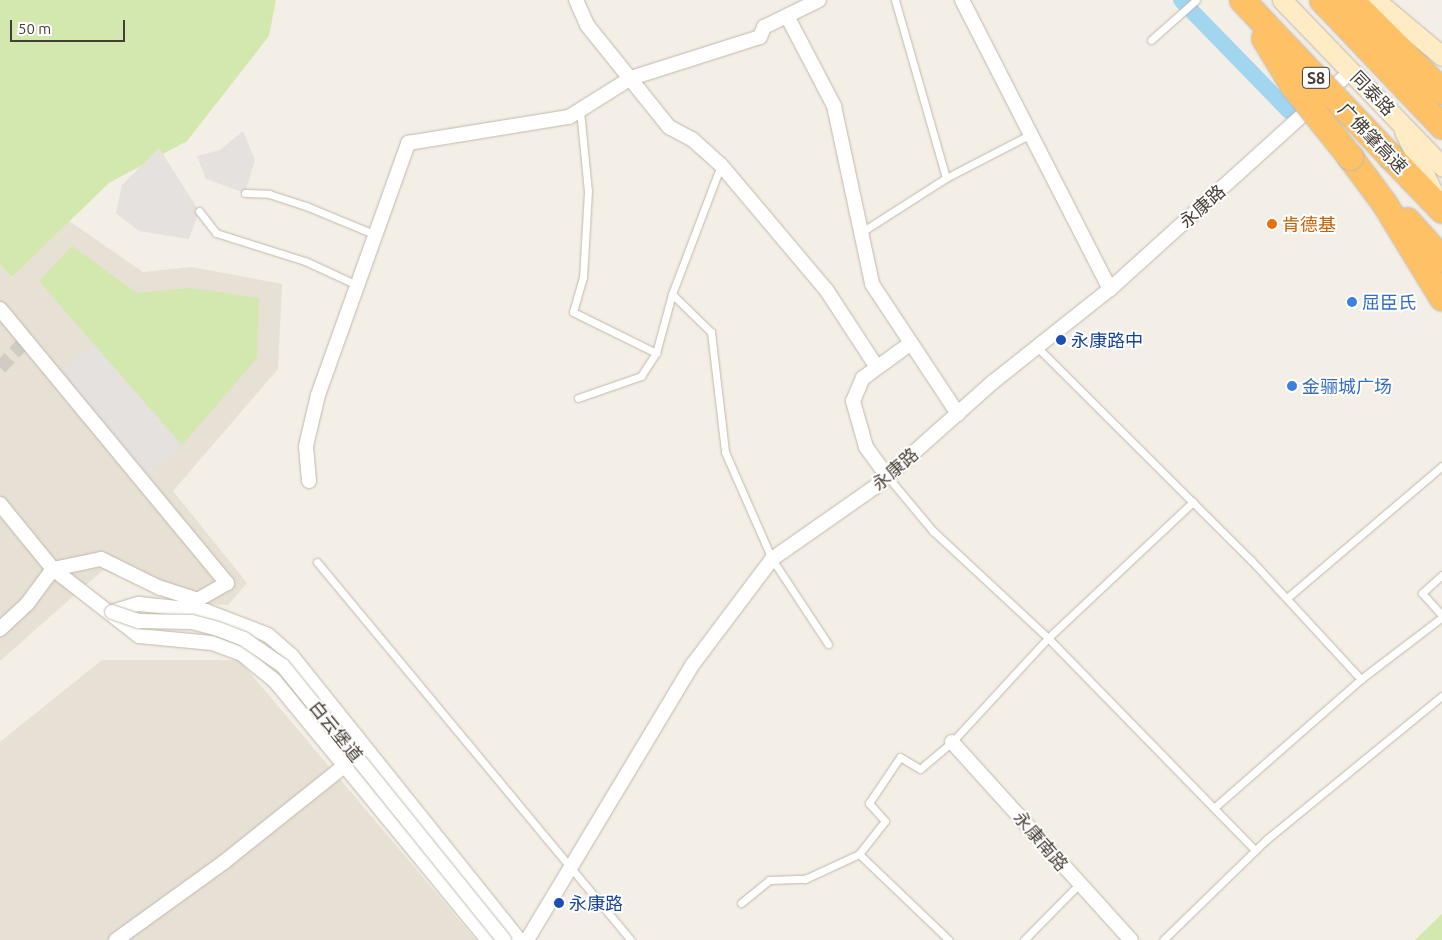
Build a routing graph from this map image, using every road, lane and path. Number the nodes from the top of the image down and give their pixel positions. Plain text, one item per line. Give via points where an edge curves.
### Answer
1 (576, 0) edge
2 (819, 0) edge
3 (894, 0) edge
4 (962, 0) edge
5 (1196, 0) edge
6 (1241, 0) edge
7 (1282, 0) edge
8 (1322, 0) edge
9 (1352, 0) edge
10 (1375, 0) edge
11 (787, 16) junction
12 (1151, 40) dead end
13 (1442, 56) edge
14 (1351, 71) junction
15 (632, 78) junction
16 (1442, 91) edge
17 (580, 110) junction
18 (1399, 121) junction
19 (1442, 126) edge
20 (1031, 134) junction
21 (1350, 157) junction
22 (720, 165) junction
23 (1442, 166) edge
24 (946, 178) junction
25 (245, 194) dead end
26 (1442, 206) edge
27 (1442, 210) edge
28 (199, 211) dead end
29 (377, 235) junction
30 (858, 235) junction
31 (1442, 259) edge
32 (359, 286) junction
33 (1110, 289) junction
34 (672, 294) junction
35 (1442, 298) edge
36 (0, 309) edge
37 (911, 343) junction
38 (1037, 348) junction
39 (656, 353) junction
40 (876, 366) junction
41 (578, 398) dead end
42 (958, 414) junction
43 (1442, 466) edge
44 (887, 476) junction
45 (309, 481) dead end
46 (1193, 502) junction
47 (0, 504) edge
48 (772, 559) junction
49 (317, 562) dead end
50 (53, 569) junction
51 (1442, 575) edge
52 (1287, 598) junction
53 (112, 612) junction
54 (1442, 616) edge
55 (0, 629) edge
56 (1048, 638) junction
57 (828, 644) dead end
58 (1361, 679) junction
59 (1442, 696) edge
60 (952, 742) junction
61 (366, 748) junction
62 (345, 765) junction
63 (1215, 808) junction
64 (1255, 850) junction
65 (860, 854) junction
66 (572, 869) junction
67 (1078, 884) junction
68 (740, 904) dead end
69 (116, 940) edge
70 (488, 940) edge
71 (504, 940) edge
72 (520, 940) edge
73 (527, 940) edge
74 (631, 940) edge
75 (949, 940) edge
76 (1024, 940) edge
77 (1130, 940) edge
78 (1163, 940) edge

1 - 15 street via 587,25
2 - 11 street
3 - 24 lane
4 - 20 street
5 - 12 lane
6 - 21 highway, bridge via 1293,86
6 - 27 highway, 广佛肇高速 / S8, bridge
7 - 14 main road, 同泰路
8 - 19 highway
9 - 16 highway
10 - 13 main road
11 - 15 street via 764,28 760,37
11 - 30 street via 834,106
14 - 18 main road, 同泰路
14 - 33 street, 永康路
15 - 17 street
15 - 22 street via 669,127 692,139
17 - 29 street via 569,117 408,144
17 - 39 lane via 588,191 584,277 573,312
18 - 23 main road, 同泰路
18 - 26 main road via 1417,165
20 - 24 lane
20 - 33 street
21 - 31 highway
21 - 35 highway via 1384,203
22 - 34 lane
22 - 40 street via 827,291
24 - 30 lane
25 - 29 lane via 287,200
28 - 32 lane via 216,233 305,261
29 - 32 street
30 - 37 street via 872,284
32 - 45 street via 318,394 306,446
33 - 38 street, 永康路
34 - 39 lane
34 - 48 lane via 710,332 725,452
36 - 50 street via 227,583 198,600 160,588 101,559
37 - 40 street
37 - 42 street
38 - 42 street, 永康路
38 - 46 lane
39 - 41 lane via 641,376
40 - 44 street via 863,378 853,401 866,447
42 - 44 street, 永康路
43 - 52 lane
44 - 48 street, 永康路 via 810,536
44 - 56 lane via 933,531
46 - 52 lane
46 - 56 lane
47 - 50 street
48 - 57 lane
48 - 66 street, 永康路 via 694,664
49 - 66 lane
50 - 53 street
50 - 55 street via 27,604
51 - 54 lane via 1422,593
52 - 58 lane
53 - 61 street via 139,604 206,611 268,635 291,655
53 - 62 street via 139,636 212,643 242,654 275,681
53 - 71 street, 白云堡道, bridge via 138,621 192,622 218,629 244,639 283,666
54 - 58 lane
56 - 60 lane
56 - 63 lane
58 - 63 lane
59 - 64 lane
60 - 65 lane via 920,768 900,757 869,803 885,821
60 - 67 street, 永康南路
61 - 62 street
61 - 72 street
62 - 69 street via 224,862
62 - 70 street
63 - 64 lane
64 - 78 lane
65 - 68 lane via 805,878 769,880
65 - 75 lane
66 - 73 street, 永康路
66 - 74 lane
67 - 76 lane
67 - 77 street, 永康南路

